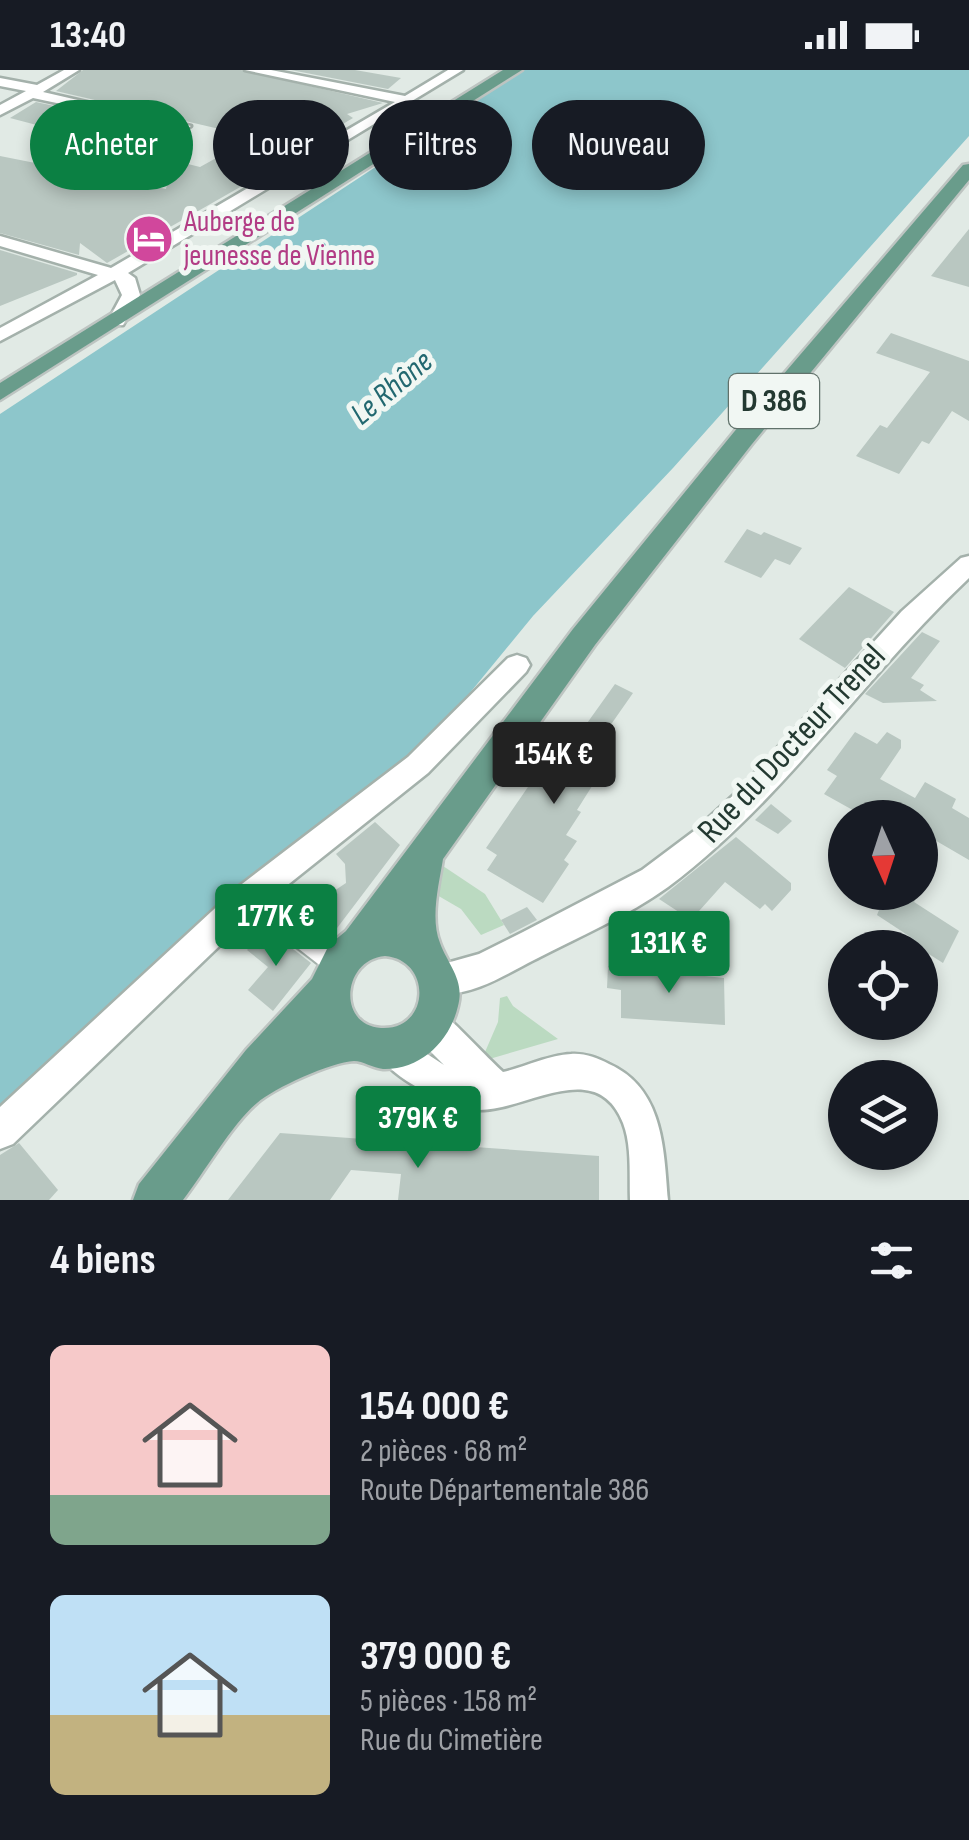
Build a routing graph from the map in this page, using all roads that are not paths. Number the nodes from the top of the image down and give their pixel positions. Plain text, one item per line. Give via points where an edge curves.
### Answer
1 (72, 70) edge
2 (251, 70) edge
3 (457, 70) edge
4 (492, 70) edge
5 (514, 70) edge
6 (0, 82) edge
7 (36, 91) junction
8 (74, 100) edge
9 (407, 100) joint
10 (8, 101) edge
11 (0, 112) edge
12 (369, 122) edge
13 (969, 169) edge
14 (0, 241) edge
15 (113, 274) junction
16 (130, 295) junction
17 (118, 322) junction
18 (0, 335) edge
19 (0, 370) edge
20 (0, 393) edge
21 (967, 570) edge
22 (517, 665) dead end
23 (426, 851) junction
24 (249, 897) junction
25 (430, 964) junction
26 (343, 967) junction
27 (431, 1022) junction
28 (373, 1044) junction
29 (246, 1088) junction
30 (497, 1091) junction
31 (0, 1131) edge
32 (155, 1200) edge
33 (649, 1200) edge

1 - 7 street
2 - 9 street
3 - 9 street
4 - 16 main road
5 - 17 main road
6 - 7 street
7 - 8 street
7 - 10 street
10 - 11 street
12 - 15 street
13 - 23 main road, D 386 via 584,637
14 - 15 street
15 - 16 street via 126,278
15 - 18 street
16 - 17 street
16 - 19 main road
17 - 20 main road
21 - 25 street, Rue du Docteur Trenel via 910,618 748,799 652,880 483,970
22 - 24 street via 418,765
23 - 25 main road, D 386 via 418,898
23 - 26 main road, D 386
24 - 26 street
24 - 31 street
25 - 26 main road via 391,937
25 - 27 main road via 440,999
26 - 28 main road via 334,1019
26 - 29 main road, D 386
27 - 28 main road via 414,1039
27 - 30 street
28 - 29 main road, D 386 via 294,1059
28 - 30 street via 442,1084
29 - 32 main road, D 386
30 - 33 street via 580,1070 628,1094 643,1128

